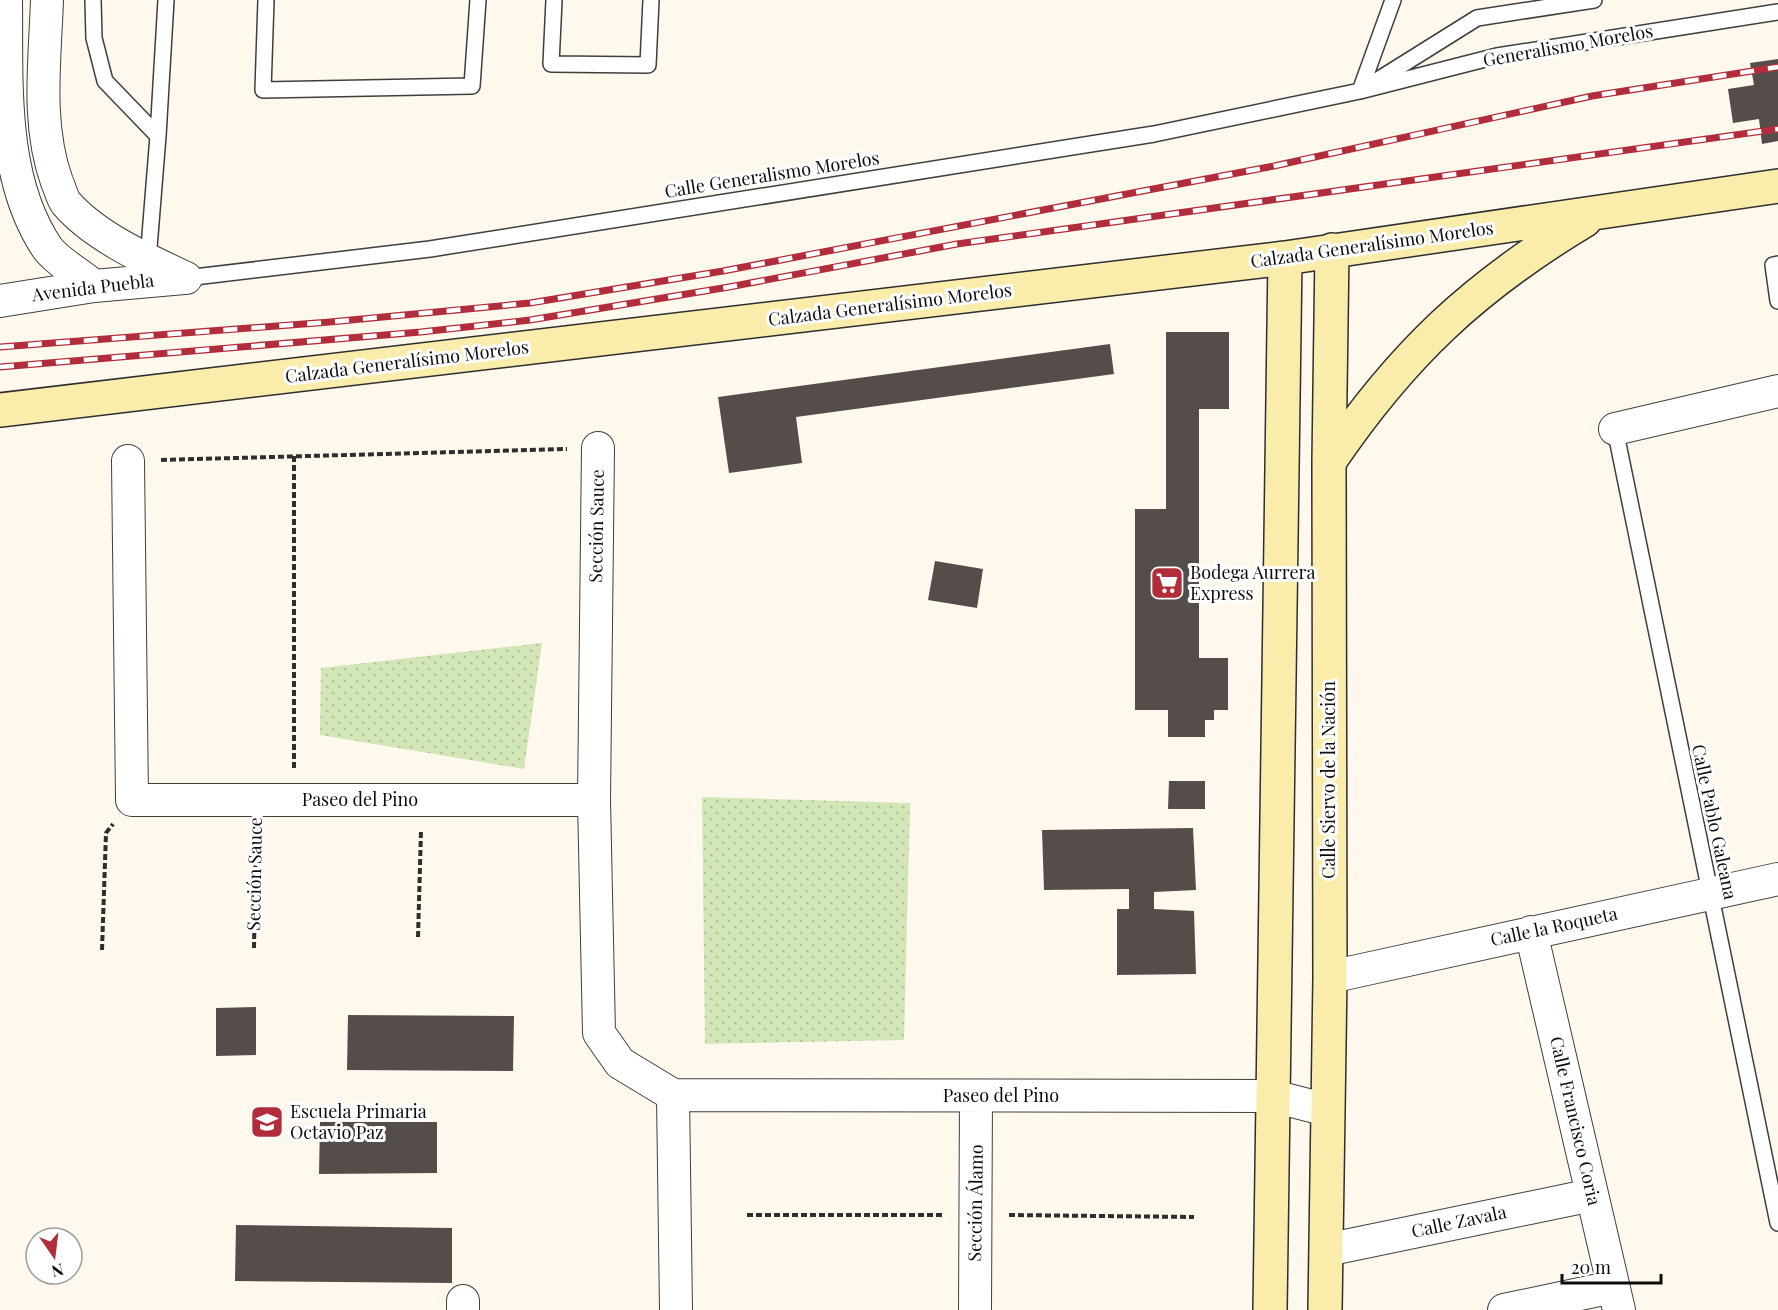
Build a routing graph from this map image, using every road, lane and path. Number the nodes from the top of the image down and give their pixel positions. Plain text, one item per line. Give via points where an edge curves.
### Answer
1 (6, 0) edge
2 (47, 0) edge
3 (93, 0) edge
4 (166, 0) edge
5 (266, 0) edge
6 (478, 0) edge
7 (554, 0) edge
8 (651, 0) edge
9 (1393, 0) edge
10 (1594, 0) edge
11 (1778, 12) edge
12 (1360, 91) junction
13 (158, 136) junction
14 (1778, 186) edge
15 (1595, 214) junction
16 (1332, 250) junction
17 (1285, 258) junction
18 (148, 260) junction
19 (1778, 264) edge
20 (186, 278) junction
21 (94, 286) junction
22 (0, 301) edge
23 (1778, 301) edge
24 (1778, 391) edge
25 (0, 410) edge
26 (1615, 429) joint
27 (598, 448) joint
28 (294, 456) junction
29 (128, 461) joint
30 (1329, 462) junction
31 (132, 800) junction
32 (294, 800) junction
33 (422, 800) junction
34 (594, 800) junction
35 (257, 801) junction
36 (1778, 879) edge
37 (1709, 894) junction
38 (1531, 932) junction
39 (418, 937) dead end
40 (254, 948) dead end
41 (102, 950) dead end
42 (1329, 977) junction
43 (673, 1095) junction
44 (976, 1096) junction
45 (1272, 1096) junction
46 (1328, 1110) junction
47 (1592, 1195) junction
48 (1778, 1223) edge
49 (1326, 1250) junction
50 (1616, 1298) edge
51 (676, 1310) edge
52 (975, 1310) edge
53 (1270, 1310) edge
54 (1325, 1310) edge
55 (1504, 1310) edge

1 - 21 street via 13,167 28,216 49,251
2 - 18 street via 43,111 50,161 65,202 95,229
3 - 13 lane via 94,38 105,81
4 - 13 lane
5 - 6 lane via 263,90 472,86
7 - 8 lane via 551,64 648,65
9 - 12 lane
10 - 12 lane via 1477,18
11 - 12 lane, Generalismo Morelos via 1497,56
12 - 20 lane, Calle Generalismo Morelos via 1154,134 430,249
13 - 18 lane
14 - 15 main road, Calzada Generalísimo Morelos
15 - 16 main road, Calzada Generalísimo Morelos
15 - 30 main road via 1516,264 1444,322 1382,388
16 - 17 main road, Calzada Generalísimo Morelos
16 - 30 main road, Calle Siervo de la Nación
17 - 25 main road, Calzada Generalísimo Morelos
17 - 45 main road
18 - 20 street
19 - 23 lane via 1773,265
20 - 21 street, Avenida Puebla
21 - 22 street, Avenida Puebla
24 - 26 street
26 - 37 lane, Calle Pablo Galeana
27 - 28 path, Sección Sauce
27 - 34 street, Sección Sauce
28 - 29 path, Sección Sauce
28 - 32 path
29 - 31 street
30 - 42 main road, Calle Siervo de la Nación
31 - 35 street, Paseo del Pino
31 - 41 path via 106,833
32 - 33 street, Paseo del Pino
32 - 35 street, Paseo del Pino
33 - 34 street, Paseo del Pino
33 - 39 path
34 - 43 street via 599,1033 620,1062
35 - 40 path, Sección Sauce
36 - 37 street, Calle la Roqueta
37 - 38 street, Calle la Roqueta
37 - 48 lane, Calle Pablo Galeana
38 - 42 street, Calle la Roqueta
38 - 47 street, Calle Francisco Coria
42 - 46 main road, Calle Siervo de la Nación
43 - 44 street, Paseo del Pino
43 - 51 street
44 - 45 street, Paseo del Pino
44 - 52 street, Sección Álamo
45 - 46 street, Paseo del Pino
45 - 53 main road
46 - 49 main road, Calle Siervo de la Nación
47 - 49 street, Calle Zavala
47 - 50 street, Calle Francisco Coria
49 - 54 main road, Calle Siervo de la Nación
50 - 55 street

